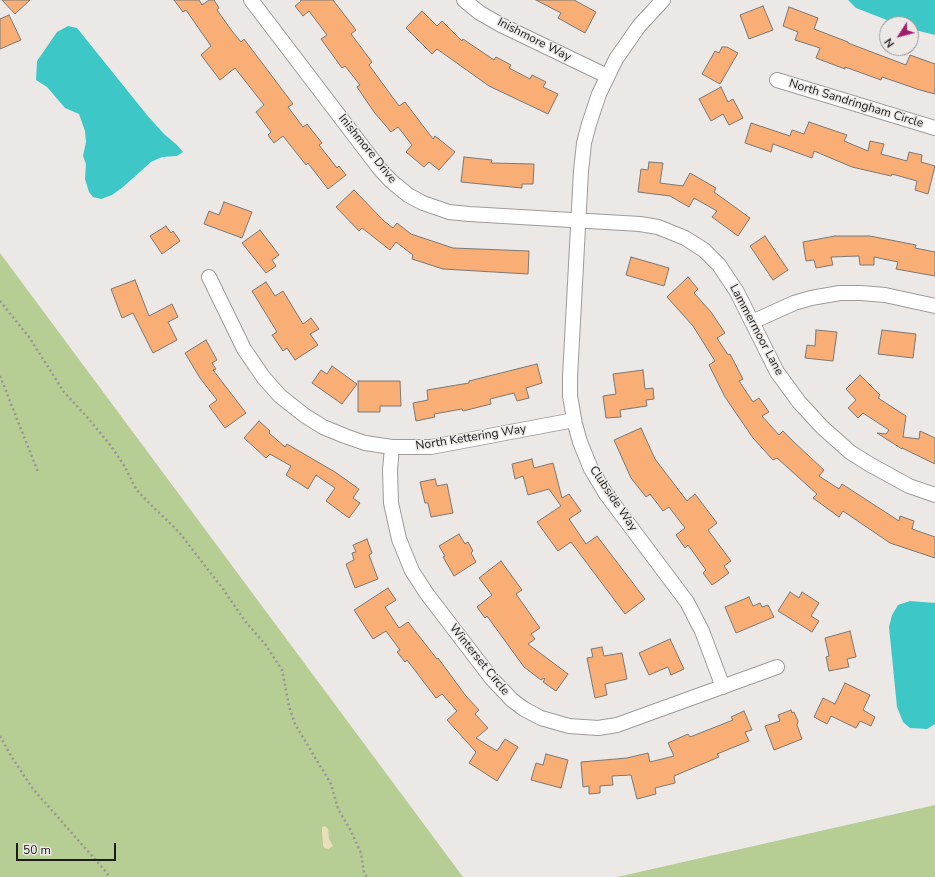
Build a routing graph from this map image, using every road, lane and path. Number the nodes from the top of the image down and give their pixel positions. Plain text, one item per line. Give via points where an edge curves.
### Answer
1 (251, 0) edge
2 (464, 0) edge
3 (663, 0) edge
4 (607, 76) junction
5 (777, 80) dead end
6 (935, 128) edge
7 (578, 221) junction
8 (209, 277) dead end
9 (0, 301) edge
10 (935, 306) edge
11 (752, 322) junction
12 (0, 376) edge
13 (574, 420) junction
14 (392, 447) junction
15 (38, 472) dead end
16 (935, 495) edge
17 (776, 667) dead end
18 (723, 687) junction
19 (0, 736) edge
20 (109, 877) edge
21 (367, 877) edge

1 - 7 street, Inishmore Drive via 379,168 408,195 449,212
2 - 4 street, Inishmore Way via 501,25
3 - 4 street, Clubside Way via 634,32
4 - 7 street, Clubside Way via 592,111 584,143
5 - 6 street, North Sandringham Circle
7 - 11 street, Lammermoor Lane via 658,227 685,238 704,250 719,265 737,292
7 - 13 street, Clubside Way via 570,377
8 - 14 street, North Kettering Way via 250,359 280,396 304,415 338,434 365,443
9 - 21 path via 29,337 64,392 111,446 136,489 178,532 265,644 282,670 295,724 331,784 338,809 361,853
10 - 11 street via 885,295 840,293 794,303
11 - 16 street, Lammermoor Lane via 777,372 822,428 850,452 869,464 909,486
12 - 15 path
13 - 14 street, North Kettering Way via 431,447
13 - 18 street, Clubside Way via 585,456 601,487 687,602 702,631
14 - 18 street, Winterset Circle via 391,503 399,539 412,571 492,679 512,700 541,718 569,726 598,728 628,722
17 - 18 street, Winterset Circle
19 - 20 path via 33,789

